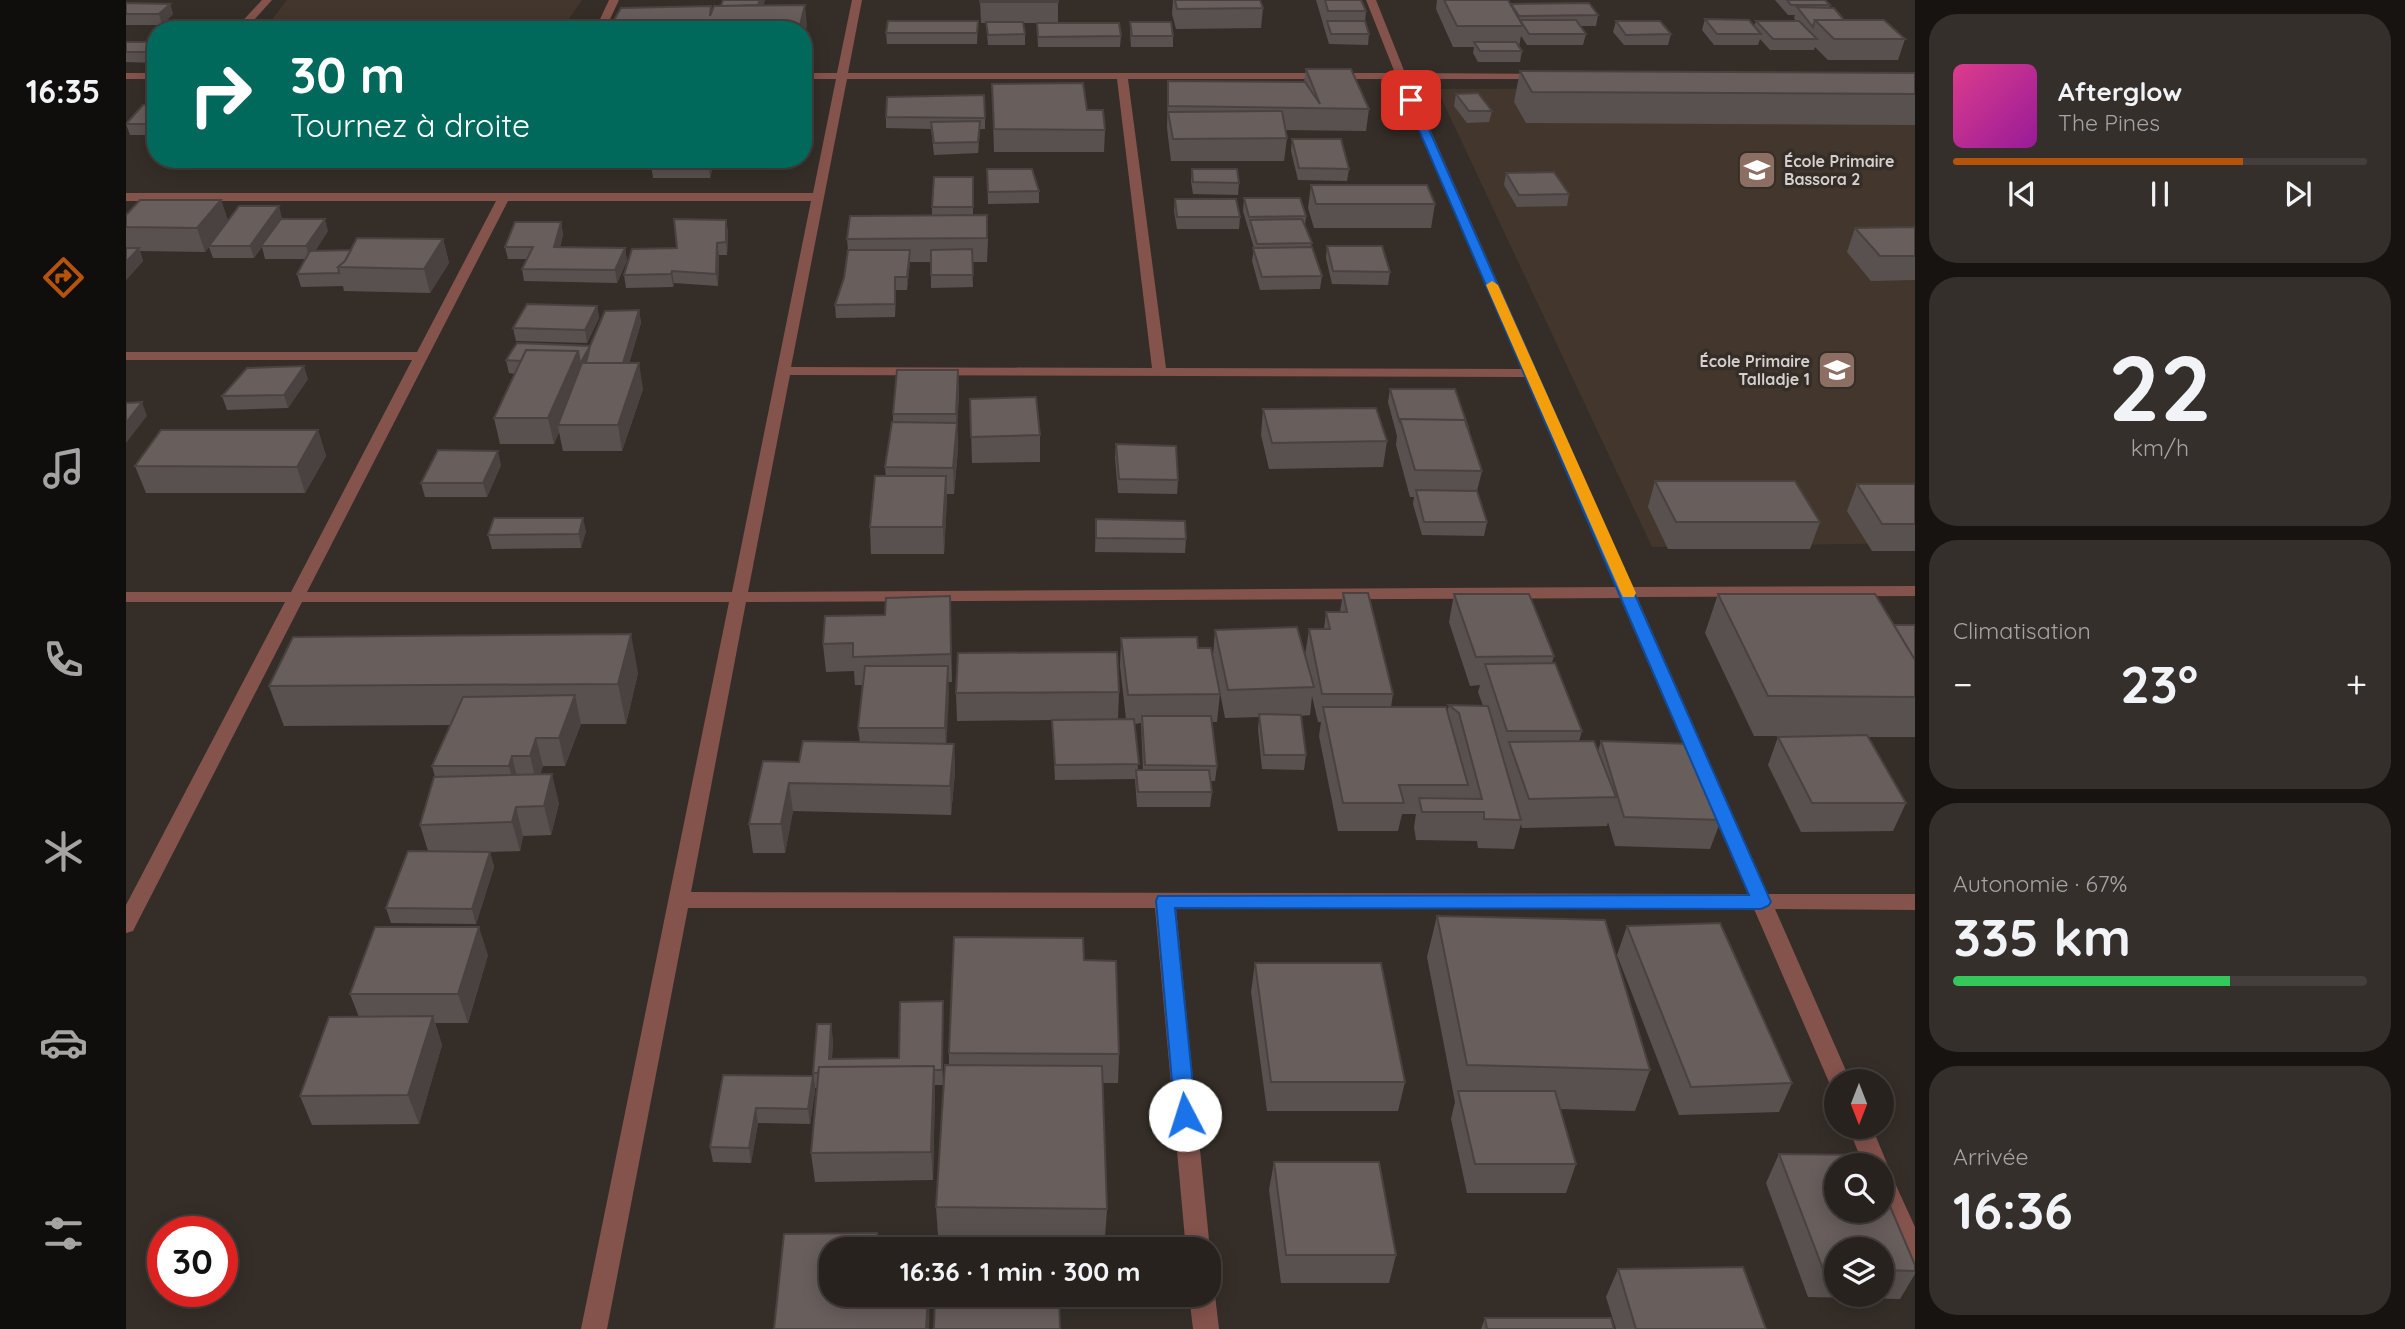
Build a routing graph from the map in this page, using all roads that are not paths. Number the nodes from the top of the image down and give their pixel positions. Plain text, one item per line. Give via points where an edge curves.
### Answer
1 (267, 0) edge
2 (614, 0) edge
3 (856, 0) edge
4 (1371, 0) edge
5 (247, 21) edge
6 (604, 21) edge
7 (1122, 75) junction
8 (1401, 75) junction
9 (1553, 75) edge
10 (126, 76) edge
11 (147, 76) edge
12 (812, 76) edge
13 (841, 76) junction
14 (505, 195) junction
15 (126, 197) edge
16 (817, 197) junction
17 (126, 356) edge
18 (422, 356) junction
19 (783, 372) junction
20 (1159, 372) junction
21 (1531, 373) junction
22 (1915, 590) edge
23 (1628, 591) junction
24 (126, 597) edge
25 (296, 597) junction
26 (739, 597) junction
27 (134, 897) edge
28 (679, 900) junction
29 (1165, 901) junction
30 (1761, 902) junction
31 (1915, 902) edge
32 (126, 925) edge
33 (1834, 1069) edge
34 (1894, 1206) edge
35 (1197, 1237) edge
36 (1915, 1254) edge
37 (1203, 1307) edge
38 (594, 1329) edge
39 (1206, 1329) edge

1 - 5 street
2 - 6 street
3 - 13 street
4 - 8 street
7 - 8 street
7 - 13 street
7 - 20 street
8 - 9 street
8 - 21 street
10 - 11 street
12 - 13 street
13 - 16 street
14 - 15 street
14 - 16 street
14 - 18 street
16 - 19 street
17 - 18 street
18 - 25 street
19 - 20 street
19 - 26 street
20 - 21 street
21 - 23 street
22 - 23 street
23 - 26 street
23 - 30 street
24 - 25 street
25 - 26 street
25 - 27 street
26 - 28 street
27 - 32 street
28 - 29 street
28 - 38 street
29 - 30 street
29 - 35 street
30 - 31 street
30 - 33 street
34 - 36 street
37 - 39 street

